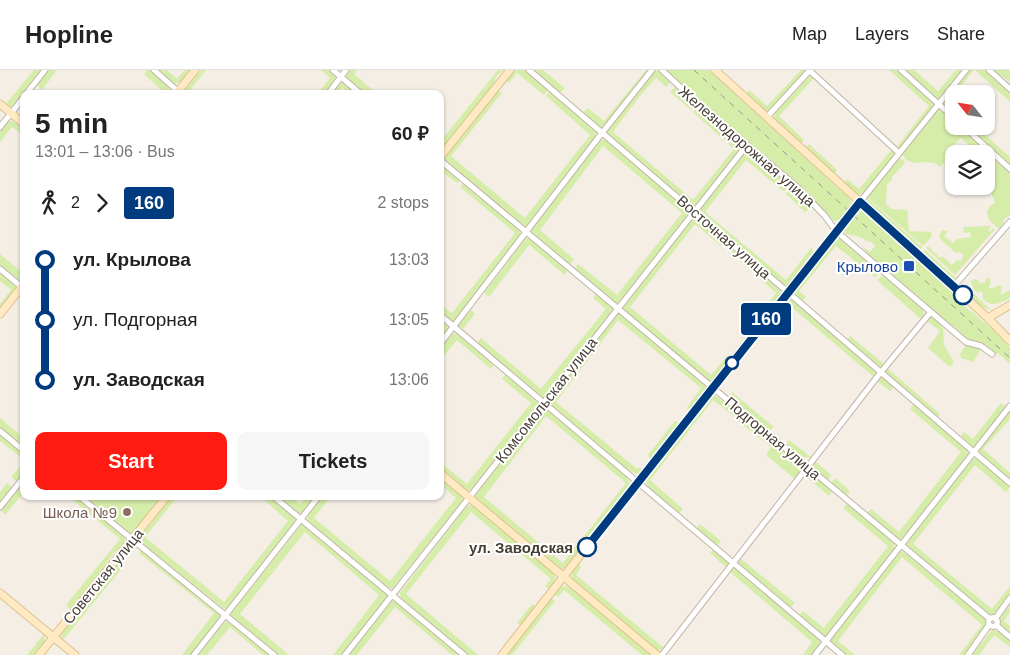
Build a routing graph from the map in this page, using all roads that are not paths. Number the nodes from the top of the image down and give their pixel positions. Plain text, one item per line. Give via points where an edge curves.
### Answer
1 (45, 70) edge
2 (154, 70) edge
3 (195, 70) edge
4 (333, 70) edge
5 (346, 70) edge
6 (510, 70) edge
7 (529, 70) edge
8 (652, 70) edge
9 (662, 70) edge
10 (715, 70) edge
11 (809, 70) edge
12 (901, 70) edge
13 (966, 70) edge
14 (989, 70) edge
15 (341, 76) junction
16 (1010, 89) edge
17 (29, 90) edge
18 (176, 90) edge
19 (181, 90) edge
20 (331, 90) edge
21 (357, 90) edge
22 (20, 102) edge
23 (0, 104) edge
24 (939, 104) junction
25 (945, 110) edge
26 (11, 114) junction
27 (767, 118) junction
28 (20, 121) edge
29 (0, 127) edge
30 (602, 133) junction
31 (973, 135) edge
32 (747, 144) junction
33 (444, 153) edge
34 (899, 153) junction
35 (444, 161) edge
36 (1010, 169) edge
37 (860, 202) junction
38 (694, 212) junction
39 (1010, 222) edge
40 (836, 231) junction
41 (526, 233) junction
42 (0, 269) edge
43 (20, 285) edge
44 (953, 287) junction
45 (20, 291) edge
46 (788, 292) junction
47 (1010, 305) edge
48 (618, 309) junction
49 (930, 313) junction
50 (0, 314) edge
51 (444, 318) edge
52 (988, 318) junction
53 (454, 327) junction
54 (444, 339) edge
55 (1010, 341) edge
56 (992, 354) dead end
57 (881, 372) junction
58 (712, 388) junction
59 (544, 403) junction
60 (1010, 406) edge
61 (0, 432) edge
62 (20, 448) edge
63 (974, 452) junction
64 (807, 466) junction
65 (444, 476) edge
66 (20, 482) edge
67 (638, 482) junction
68 (1010, 483) edge
69 (469, 497) junction
70 (84, 500) edge
71 (164, 500) edge
72 (278, 500) edge
73 (316, 500) edge
74 (0, 508) edge
75 (301, 520) junction
76 (132, 540) junction
77 (901, 544) junction
78 (733, 562) junction
79 (563, 578) junction
80 (0, 593) edge
81 (393, 595) junction
82 (1010, 598) edge
83 (226, 614) junction
84 (991, 621) junction
85 (1010, 636) edge
86 (53, 637) junction
87 (826, 642) junction
88 (39, 655) edge
89 (75, 655) edge
90 (194, 655) edge
91 (274, 655) edge
92 (345, 655) edge
93 (464, 655) edge
94 (502, 655) edge
95 (657, 655) edge
96 (662, 655) edge
97 (815, 655) edge
98 (842, 655) edge
99 (968, 655) edge

1 - 17 street
2 - 18 street
3 - 19 main road
4 - 15 street
5 - 15 street
6 - 33 main road
7 - 30 street, Восточная улица
8 - 30 street
9 - 32 street, Железнодорожная улица
10 - 27 main road
11 - 27 street
11 - 34 street
12 - 24 street
13 - 24 street
14 - 16 street
15 - 20 street
15 - 21 street
22 - 26 street
23 - 26 main road
24 - 25 street
24 - 34 street
26 - 28 main road
26 - 29 street
27 - 37 main road
30 - 38 street, Восточная улица
30 - 41 street
31 - 36 street
32 - 38 street, Комсомольская улица
32 - 40 street, Железнодорожная улица via 796,187
34 - 37 street
35 - 41 street, Подгорная улица
37 - 40 main road
37 - 44 main road
38 - 46 street, Восточная улица
38 - 48 street, Комсомольская улица
39 - 44 street
40 - 46 main road
40 - 49 street, Железнодорожная улица
41 - 48 street, Подгорная улица
41 - 53 street
42 - 43 street
44 - 52 main road
45 - 50 main road
46 - 57 street, Восточная улица
46 - 58 main road
47 - 52 main road
48 - 58 street, Подгорная улица
48 - 59 street, Комсомольская улица
49 - 56 street, Железнодорожная улица via 966,342 981,346
49 - 57 street
51 - 53 street
52 - 55 main road
53 - 54 street
53 - 59 street
57 - 63 street, Восточная улица
57 - 64 street
58 - 64 street, Подгорная улица
58 - 67 main road
59 - 67 street
59 - 69 street, Комсомольская улица
60 - 63 street
61 - 62 street
63 - 68 street, Восточная улица
63 - 77 street
64 - 77 street, Подгорная улица
64 - 78 street
65 - 69 main road
66 - 74 street
67 - 78 street
67 - 79 main road
69 - 79 main road
69 - 81 street, Комсомольская улица
70 - 76 street
71 - 76 main road, Советская улица
72 - 75 street
73 - 75 street
75 - 81 street
75 - 83 street
76 - 83 street
76 - 86 main road, Советская улица
77 - 84 street, Подгорная улица
77 - 87 street
78 - 87 street
78 - 96 street
79 - 94 main road
79 - 95 main road
80 - 86 main road
81 - 92 street, Комсомольская улица
81 - 93 street
82 - 84 street
83 - 90 street
83 - 91 street
84 - 85 street via 992,627 996,625
84 - 99 street
86 - 88 main road, Советская улица
86 - 89 main road
87 - 97 street
87 - 98 street

